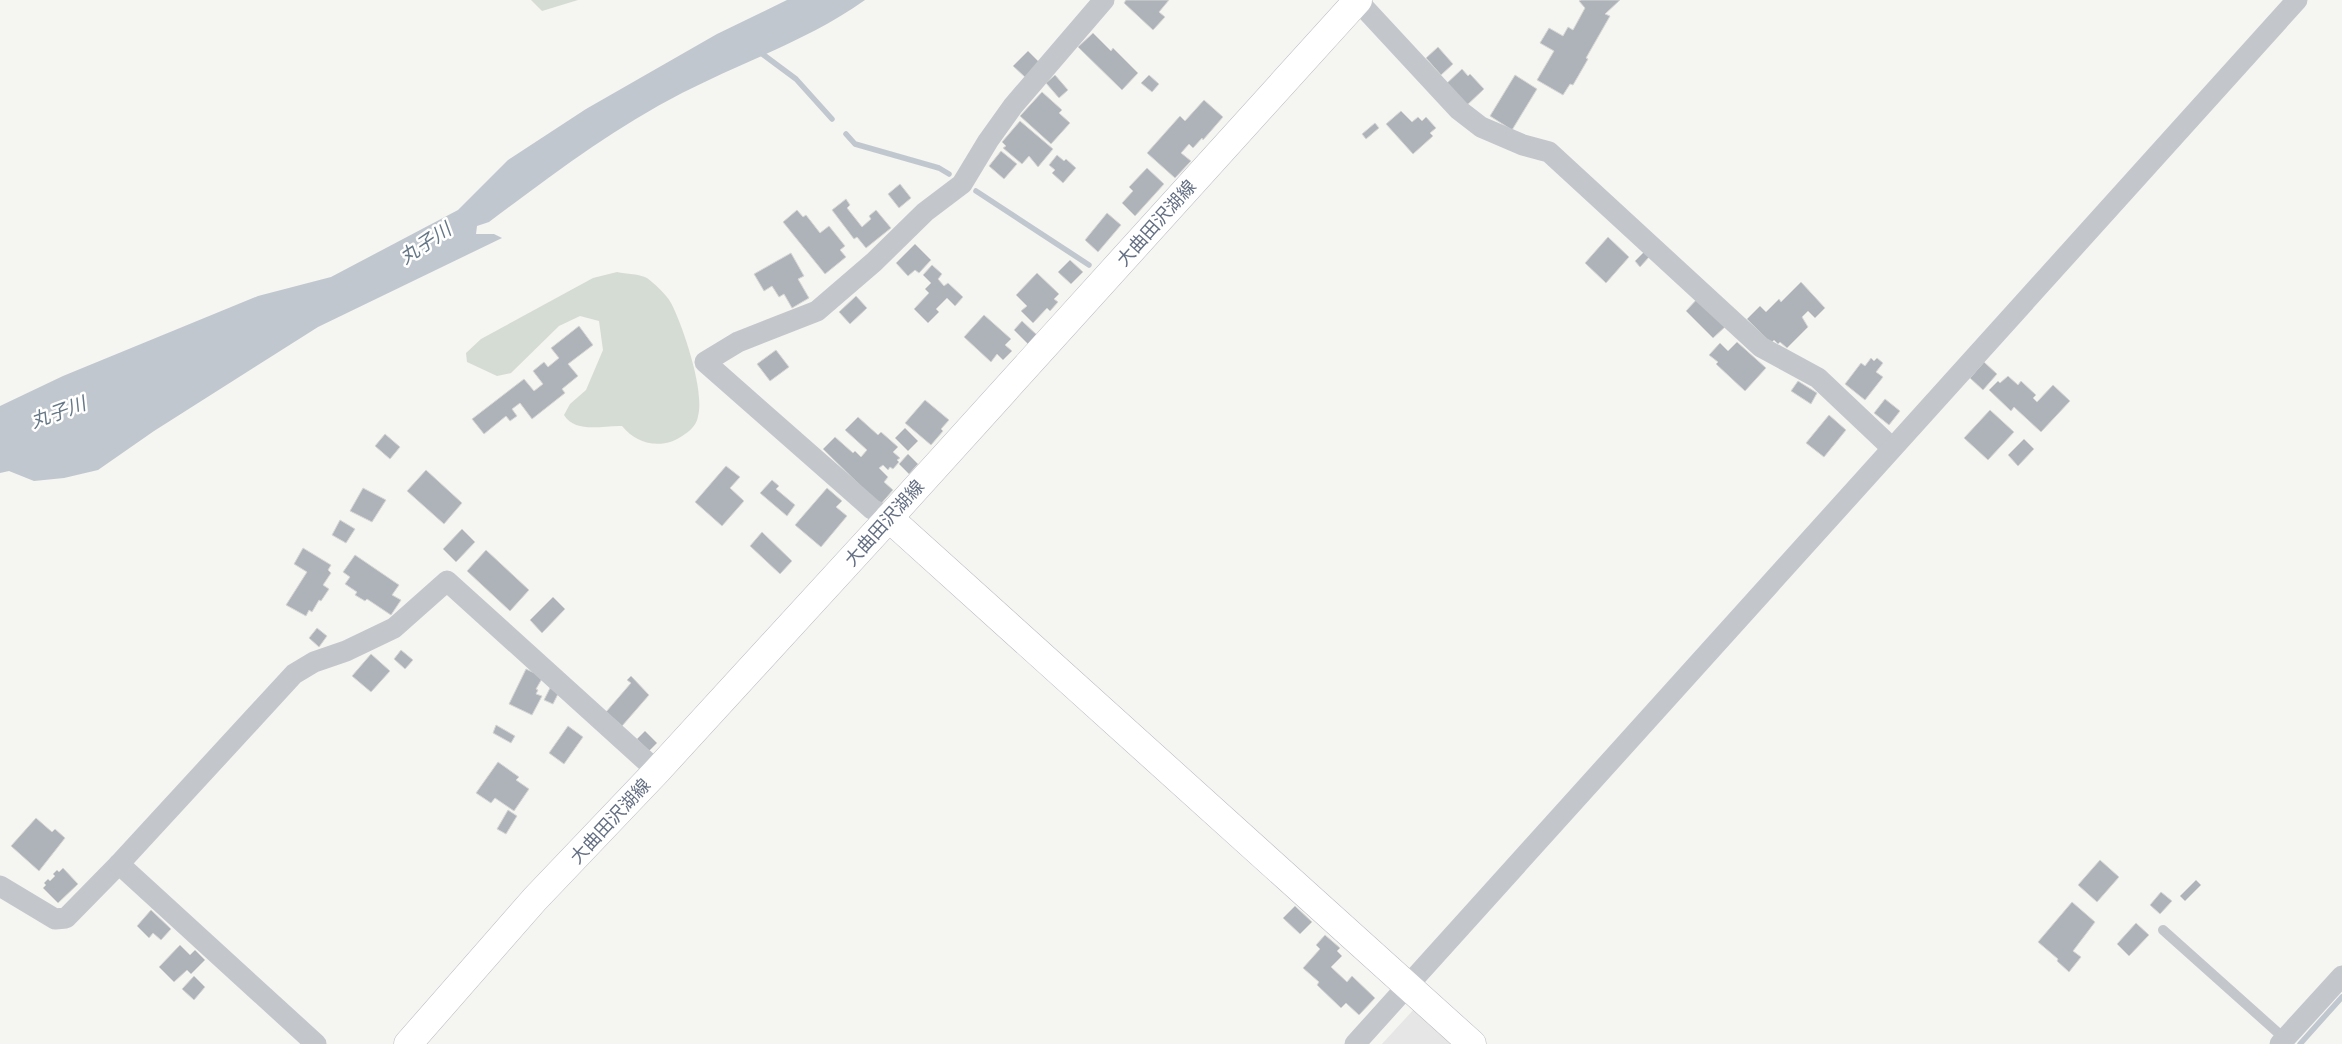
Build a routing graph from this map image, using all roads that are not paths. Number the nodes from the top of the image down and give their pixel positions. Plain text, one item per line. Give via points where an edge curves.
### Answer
1 (1104, 0) edge
2 (1358, 0) edge
3 (2297, 0) edge
4 (1892, 448) junction
5 (889, 518) junction
6 (657, 771) junction
7 (119, 864) junction
8 (0, 886) edge
9 (2163, 930) dead end
10 (2342, 976) edge
11 (1408, 986) junction
12 (2282, 1041) edge
13 (316, 1044) edge
14 (408, 1044) edge
15 (1355, 1044) edge
16 (1472, 1044) edge

1 - 5 street via 1013,106 962,184 925,212 817,311 738,342 705,362 872,509
2 - 4 street via 1459,110 1481,127 1549,152 1761,347 1818,378
2 - 5 main road, 大曲田沢湖線
3 - 4 street
4 - 11 street
5 - 6 main road, 大曲田沢湖線
5 - 11 main road
6 - 7 street via 447,581 394,628 314,662 294,674
6 - 14 main road, 大曲田沢湖線 via 535,900
7 - 8 street via 66,918 55,919
7 - 13 street
9 - 12 lane
10 - 12 street
11 - 15 street
11 - 16 main road

